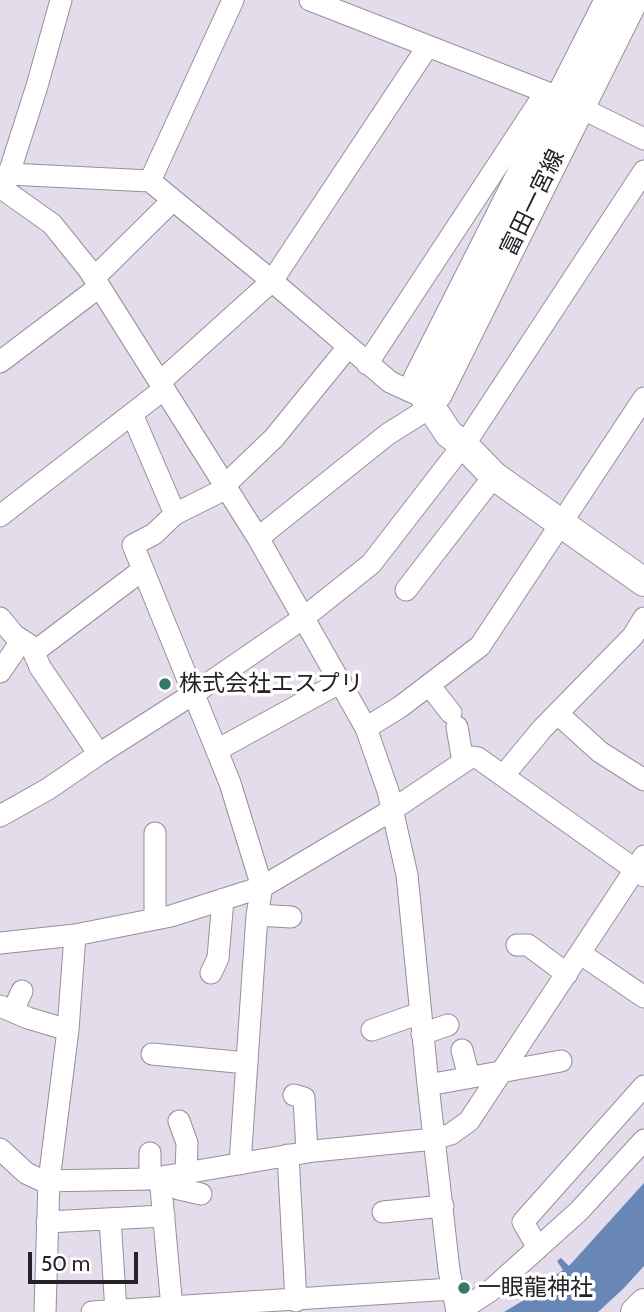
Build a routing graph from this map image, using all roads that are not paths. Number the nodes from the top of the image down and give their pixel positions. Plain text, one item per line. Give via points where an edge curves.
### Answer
1 (61, 0) edge
2 (233, 0) edge
3 (310, 0) edge
4 (609, 0) edge
5 (634, 0) edge
6 (428, 46) junction
7 (562, 100) junction
8 (644, 139) edge
9 (644, 171) edge
10 (150, 181) junction
11 (3, 182) edge
12 (173, 200) junction
13 (272, 281) junction
14 (97, 283) junction
15 (348, 347) junction
16 (0, 362) edge
17 (367, 364) junction
18 (162, 385) junction
19 (644, 398) edge
20 (428, 402) junction
21 (132, 414) junction
22 (464, 445) junction
23 (495, 476) junction
24 (226, 487) junction
25 (175, 514) junction
26 (0, 516) edge
27 (562, 524) junction
28 (258, 538) junction
29 (141, 571) junction
30 (644, 582) edge
31 (406, 590) dead end
32 (0, 618) edge
33 (644, 618) edge
34 (302, 619) junction
35 (28, 646) junction
36 (0, 672) edge
37 (341, 682) junction
38 (429, 685) junction
39 (193, 694) junction
40 (558, 714) junction
41 (366, 728) junction
42 (217, 750) junction
43 (99, 754) junction
44 (463, 762) junction
45 (503, 776) junction
46 (644, 780) edge
47 (392, 810) junction
48 (1, 818) edge
49 (155, 833) dead end
50 (641, 867) edge
51 (261, 887) junction
52 (223, 899) junction
53 (257, 915) junction
54 (291, 917) dead end
55 (155, 918) junction
56 (75, 935) junction
57 (0, 943) edge
58 (517, 944) dead end
59 (581, 954) junction
60 (211, 972) dead end
61 (568, 974) junction
62 (22, 991) dead end
63 (644, 997) edge
64 (6, 1008) edge
65 (420, 1013) junction
66 (537, 1022) junction
67 (448, 1025) dead end
68 (68, 1030) junction
69 (372, 1030) dead end
70 (422, 1034) junction
71 (462, 1050) dead end
72 (152, 1054) dead end
73 (247, 1063) junction
74 (507, 1071) junction
75 (469, 1077) junction
76 (428, 1085) junction
77 (644, 1086) edge
78 (521, 1089) dead end
79 (294, 1095) dead end
80 (179, 1121) dead end
81 (434, 1139) junction
82 (644, 1140) edge
83 (0, 1149) edge
84 (150, 1153) dead end
85 (298, 1154) junction
86 (240, 1164) junction
87 (166, 1176) junction
88 (49, 1181) junction
89 (201, 1194) dead end
90 (443, 1206) junction
91 (383, 1212) dead end
92 (164, 1216) junction
93 (110, 1219) junction
94 (47, 1222) junction
95 (538, 1248) junction
96 (453, 1289) junction
97 (296, 1301) junction
98 (644, 1303) edge
99 (172, 1308) junction
100 (116, 1311) edge
101 (45, 1312) edge
102 (92, 1312) edge
103 (457, 1312) edge
104 (635, 1312) edge

1 - 11 street
2 - 10 street
3 - 6 street
4 - 7 main road, 富田一宮線
5 - 7 main road, 富田一宮線
6 - 7 street
6 - 13 street
7 - 8 street
7 - 17 street
7 - 20 main road, 富田一宮線 via 417,380
9 - 22 street
10 - 11 street
10 - 12 street
11 - 14 street via 52,224
12 - 13 street
12 - 14 street
13 - 15 street
13 - 18 street
14 - 16 street
14 - 18 street
15 - 17 street
15 - 24 street via 274,438
17 - 20 street
18 - 21 street
18 - 24 street
19 - 27 street
20 - 22 main road via 449,434
20 - 28 street
21 - 25 street
21 - 26 street
22 - 23 main road
22 - 34 street via 371,564
23 - 27 main road
23 - 31 street
24 - 25 street
24 - 28 street
25 - 29 street via 154,534 132,545
27 - 30 main road
27 - 38 street via 481,646
28 - 34 street
29 - 35 street
29 - 39 street
32 - 35 street
33 - 40 street via 633,636
34 - 37 street
34 - 39 street
35 - 36 street
35 - 43 street
37 - 41 street
37 - 42 street
38 - 41 street
38 - 44 street via 454,720
39 - 42 street
39 - 43 street
40 - 45 street
40 - 46 street via 600,752
41 - 47 street
42 - 51 street
43 - 48 street
44 - 45 street via 478,758
44 - 47 street via 428,798
45 - 50 street
47 - 51 street
47 - 65 street via 407,875
49 - 55 street
50 - 59 street
51 - 52 street
51 - 53 street
52 - 55 street
52 - 60 street via 218,958
53 - 54 street
53 - 73 street
55 - 56 street
56 - 57 street
56 - 68 street
58 - 61 street via 528,945
59 - 61 street
59 - 63 street
61 - 66 street
62 - 64 street
64 - 68 street
65 - 69 street
65 - 70 street
66 - 74 street
66 - 74 street via 555,1062
67 - 70 street
68 - 88 street
70 - 76 street
71 - 75 street
72 - 73 street
73 - 86 street
74 - 75 street
74 - 78 street
74 - 81 street via 469,1121
75 - 76 street
76 - 81 street
77 - 95 street via 523,1222
79 - 85 street via 304,1098
80 - 87 street via 187,1143
81 - 85 street
81 - 90 street
82 - 95 street
83 - 88 street via 26,1173
84 - 87 street
85 - 86 street
85 - 97 street
86 - 87 street
87 - 88 street
87 - 89 street via 179,1189
87 - 92 street
88 - 94 street
90 - 91 street
90 - 96 street
92 - 93 street
92 - 99 street
93 - 94 street
93 - 100 street
94 - 101 street
95 - 103 street via 490,1291
96 - 97 street
96 - 103 street
97 - 99 street
98 - 104 main road
99 - 100 street
100 - 102 street

